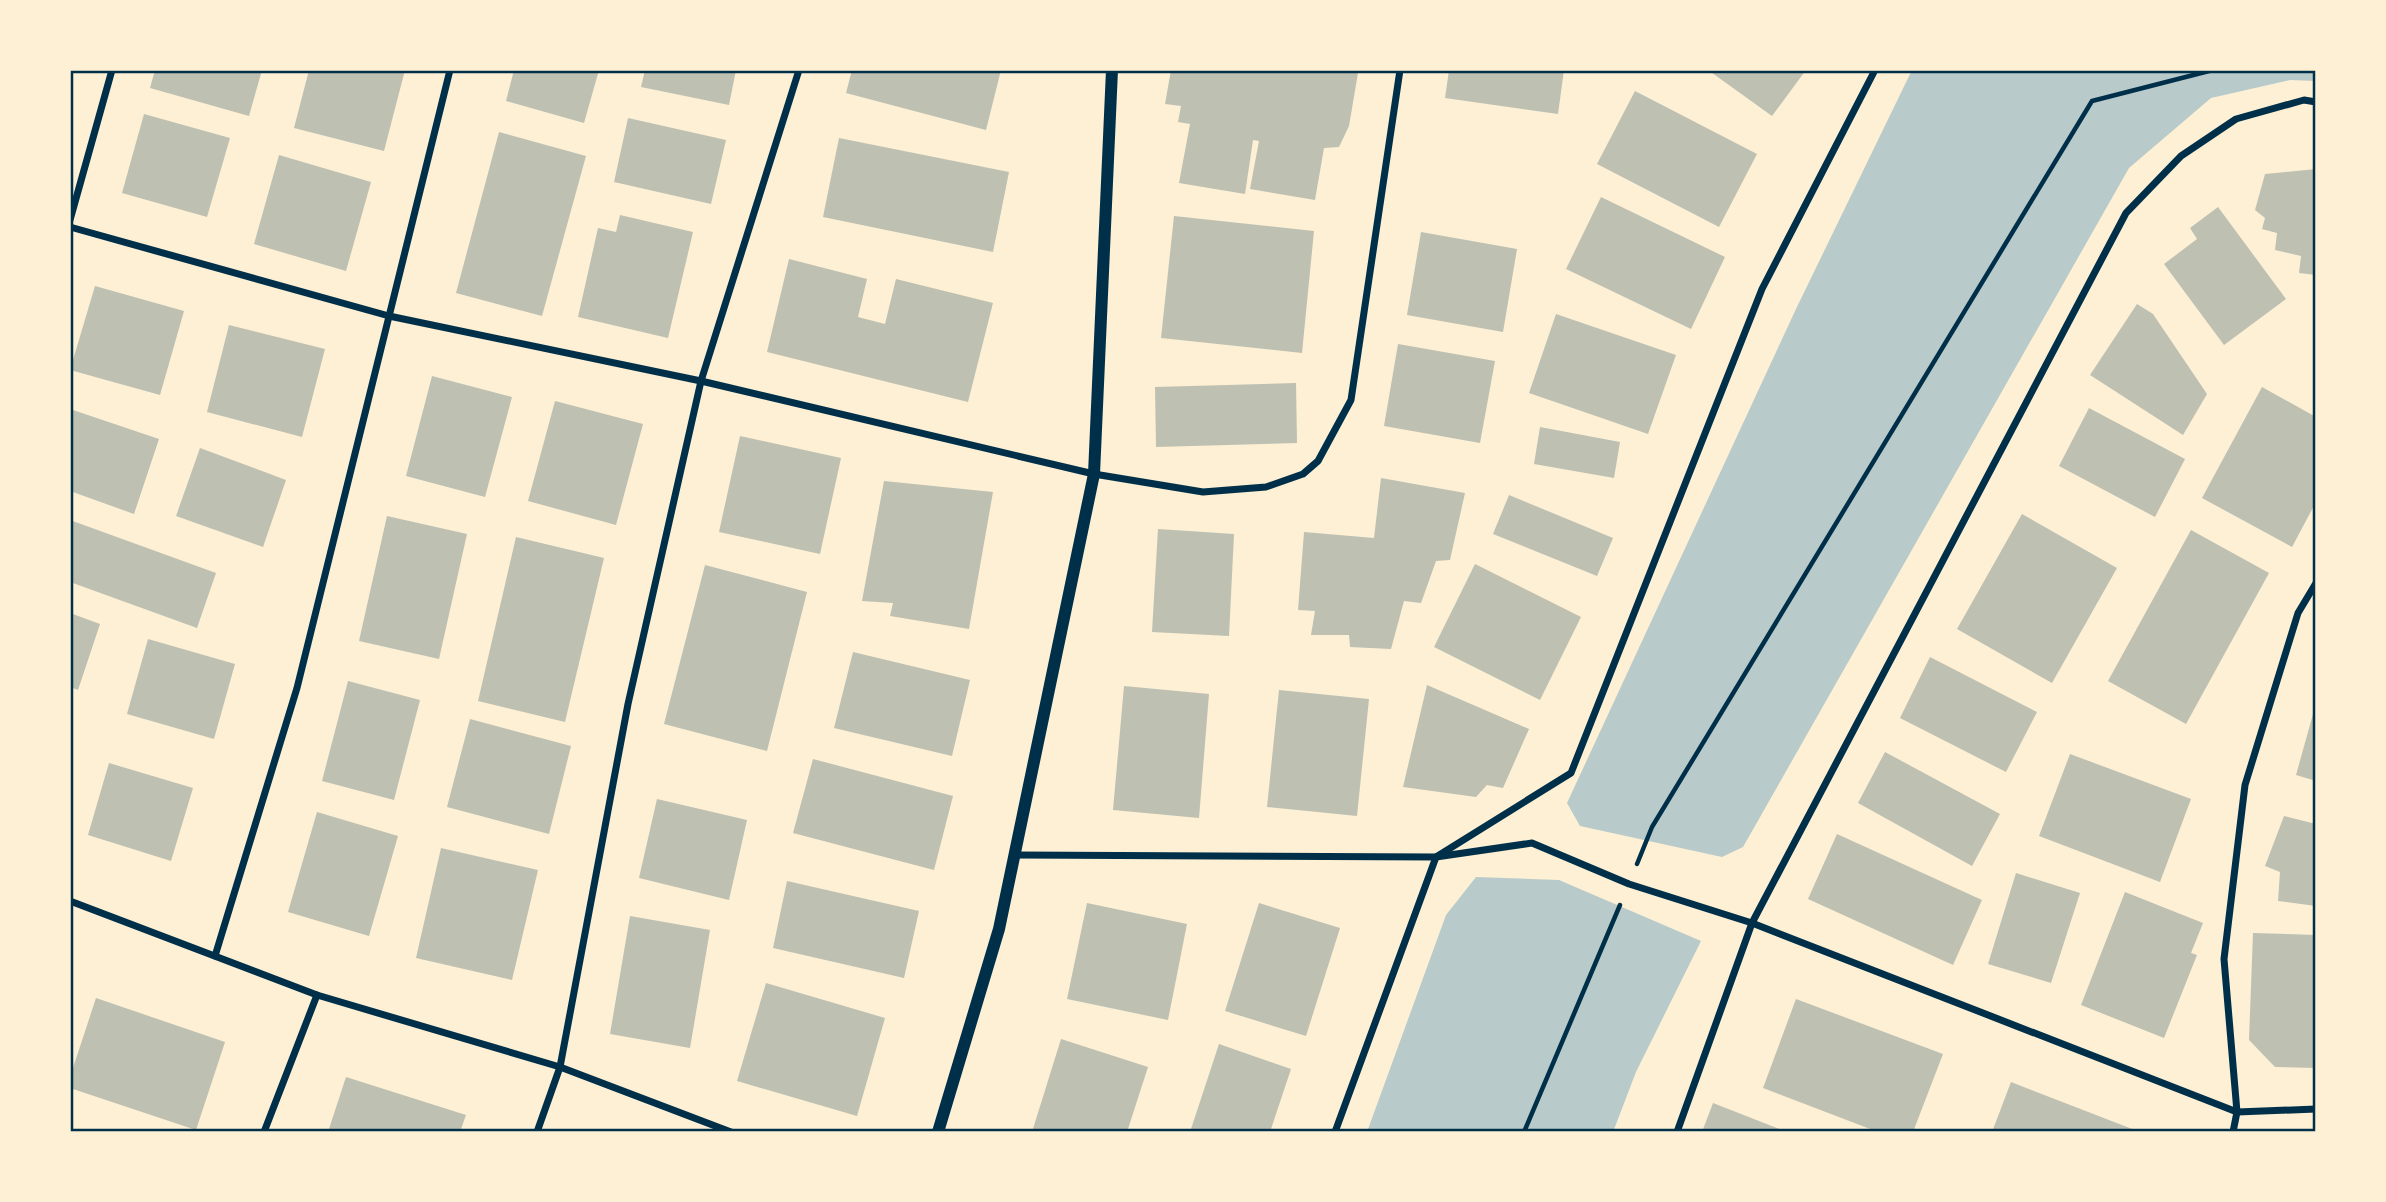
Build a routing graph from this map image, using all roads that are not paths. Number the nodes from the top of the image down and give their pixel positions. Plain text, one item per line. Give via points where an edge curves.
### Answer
1 (112, 70) edge
2 (450, 70) edge
3 (799, 70) edge
4 (1112, 70) edge
5 (1400, 70) edge
6 (1875, 70) edge
7 (2316, 102) edge
8 (70, 220) edge
9 (70, 227) edge
10 (389, 316) junction
11 (701, 381) junction
12 (1094, 474) junction
13 (2316, 583) edge
14 (1015, 855) junction
15 (1436, 857) junction
16 (70, 901) edge
17 (1752, 923) junction
18 (215, 956) junction
19 (317, 995) junction
20 (561, 1067) junction
21 (2316, 1109) edge
22 (2237, 1112) junction
23 (264, 1132) edge
24 (537, 1132) edge
25 (731, 1132) edge
26 (938, 1132) edge
27 (1335, 1132) edge
28 (1677, 1132) edge
29 (2233, 1132) edge

1 - 8 street
2 - 10 street
3 - 11 street
4 - 12 street
5 - 12 street via 1351,400 1318,461 1303,474 1266,488 1203,492
6 - 15 street via 1762,289 1571,773
7 - 17 street via 2304,100 2236,119 2181,156 2126,213
9 - 10 street
10 - 11 street
10 - 18 street via 296,688
11 - 12 street
11 - 20 street via 628,704
12 - 14 street
13 - 22 street via 2298,613 2245,785 2224,958
14 - 15 street
14 - 26 street via 999,929
15 - 17 street via 1532,843 1629,884
15 - 27 street
16 - 18 street
17 - 22 street
17 - 28 street
18 - 19 street
19 - 20 street
19 - 23 street
20 - 24 street
20 - 25 street
21 - 22 street
22 - 29 street

